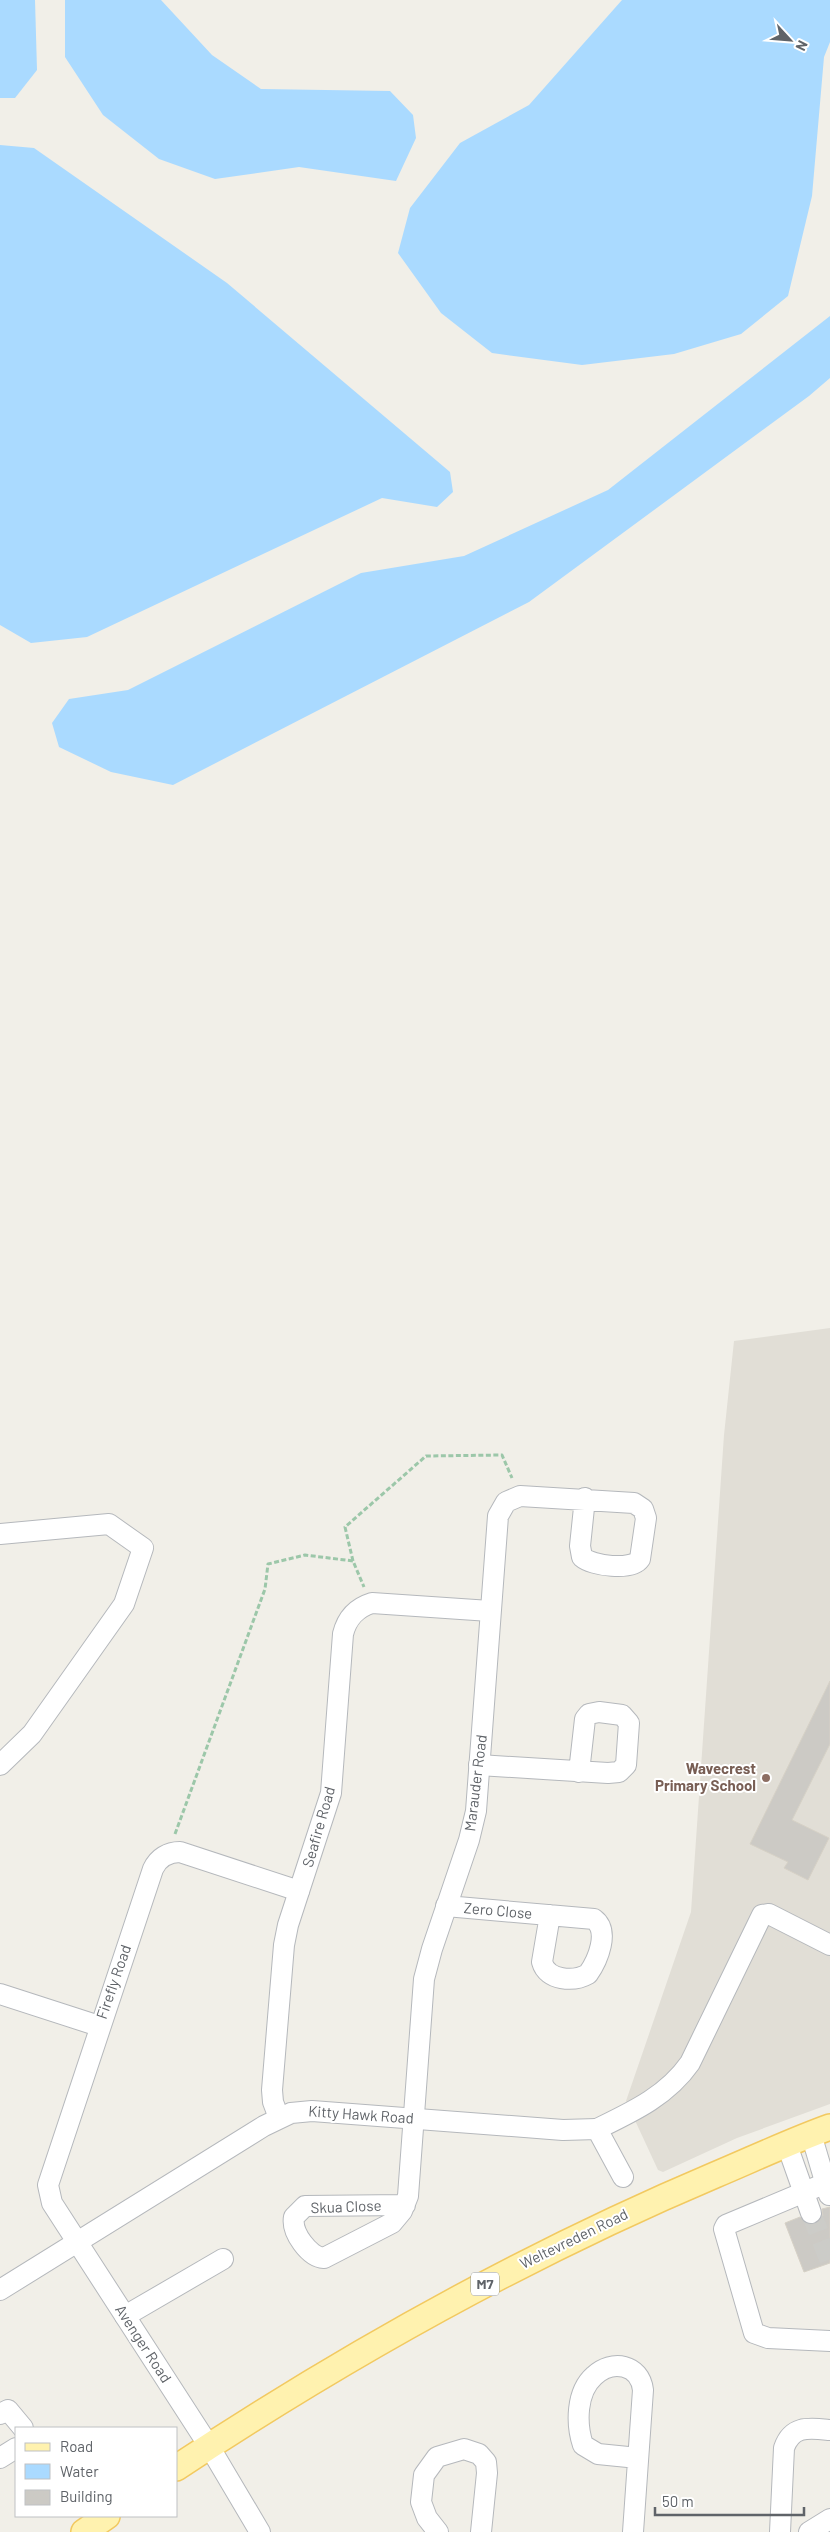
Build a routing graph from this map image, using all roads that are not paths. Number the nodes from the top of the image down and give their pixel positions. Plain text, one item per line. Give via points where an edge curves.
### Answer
1 (585, 1498) dead end
2 (0, 1534) edge
3 (490, 1611) junction
4 (0, 1765) edge
5 (480, 1765) junction
6 (579, 1772) dead end
7 (299, 1891) junction
8 (446, 1906) junction
9 (550, 1915) dead end
10 (830, 1945) edge
11 (0, 1994) edge
12 (99, 2026) junction
13 (278, 2118) junction
14 (414, 2118) junction
15 (596, 2129) junction
16 (821, 2131) edge
17 (787, 2145) junction
18 (623, 2177) dead end
19 (827, 2189) edge
20 (804, 2192) junction
21 (405, 2205) junction
22 (811, 2213) tunnel mouth
23 (77, 2242) junction
24 (223, 2259) dead end
25 (0, 2290) edge
26 (125, 2316) junction
27 (830, 2341) edge
28 (0, 2414) edge
29 (22, 2427) edge
30 (830, 2430) edge
31 (209, 2446) junction
32 (15, 2449) edge
33 (0, 2458) edge
34 (638, 2458) junction
35 (178, 2467) edge
36 (106, 2517) edge
37 (830, 2519) edge
38 (84, 2532) edge
39 (260, 2532) edge
40 (438, 2532) edge
41 (481, 2532) edge
42 (633, 2532) edge
43 (780, 2532) edge
44 (809, 2532) edge

1 - 3 street, Marauder Road via 513,1499 500,1511 496,1522
2 - 4 street via 109,1524 143,1548 124,1604 32,1734
3 - 5 street, Marauder Road
3 - 7 street, Seafire Road via 372,1603 353,1614 343,1634 331,1793
5 - 6 street
5 - 8 street, Marauder Road via 473,1824
7 - 12 street, Firefly Road via 186,1854 168,1853 153,1870
7 - 13 street, Seafire Road via 288,1925 282,1962 272,2090
8 - 9 street, Zero Close
8 - 14 street, Marauder Road via 424,1979
10 - 15 street via 769,1914 762,1915 679,2079 640,2108
11 - 12 street
12 - 23 street, Firefly Road via 48,2180 52,2203
13 - 14 street, Kitty Hawk Road via 312,2111
13 - 23 street, Kitty Hawk Road
14 - 15 street, Kitty Hawk Road via 563,2130
14 - 21 street, Skua Close
15 - 18 street
16 - 17 main road, Weltevreden Road / M7
16 - 19 street
17 - 20 street
17 - 31 main road, Weltevreden Road / M7 via 613,2220 455,2300 333,2368
19 - 20 street
20 - 22 street
20 - 27 street via 726,2225 725,2238 754,2332 777,2339
21 - 21 street, Skua Close via 305,2206 294,2217 294,2228 310,2252 324,2258 392,2223
23 - 25 street, Kitty Hawk Road
23 - 26 street, Avenger Road
24 - 26 street
26 - 31 street, Avenger Road
28 - 29 street via 8,2410
30 - 43 street via 804,2428 787,2439
31 - 35 main road, Weltevreden Road / M7
31 - 39 street, Avenger Road
32 - 33 street
34 - 34 street via 642,2380 631,2368 604,2370 588,2383 581,2402 579,2420 584,2445 598,2454
34 - 42 street
36 - 38 main road
37 - 44 street
40 - 41 street via 427,2518 421,2502 424,2475 437,2457 464,2449 480,2454 486,2462

